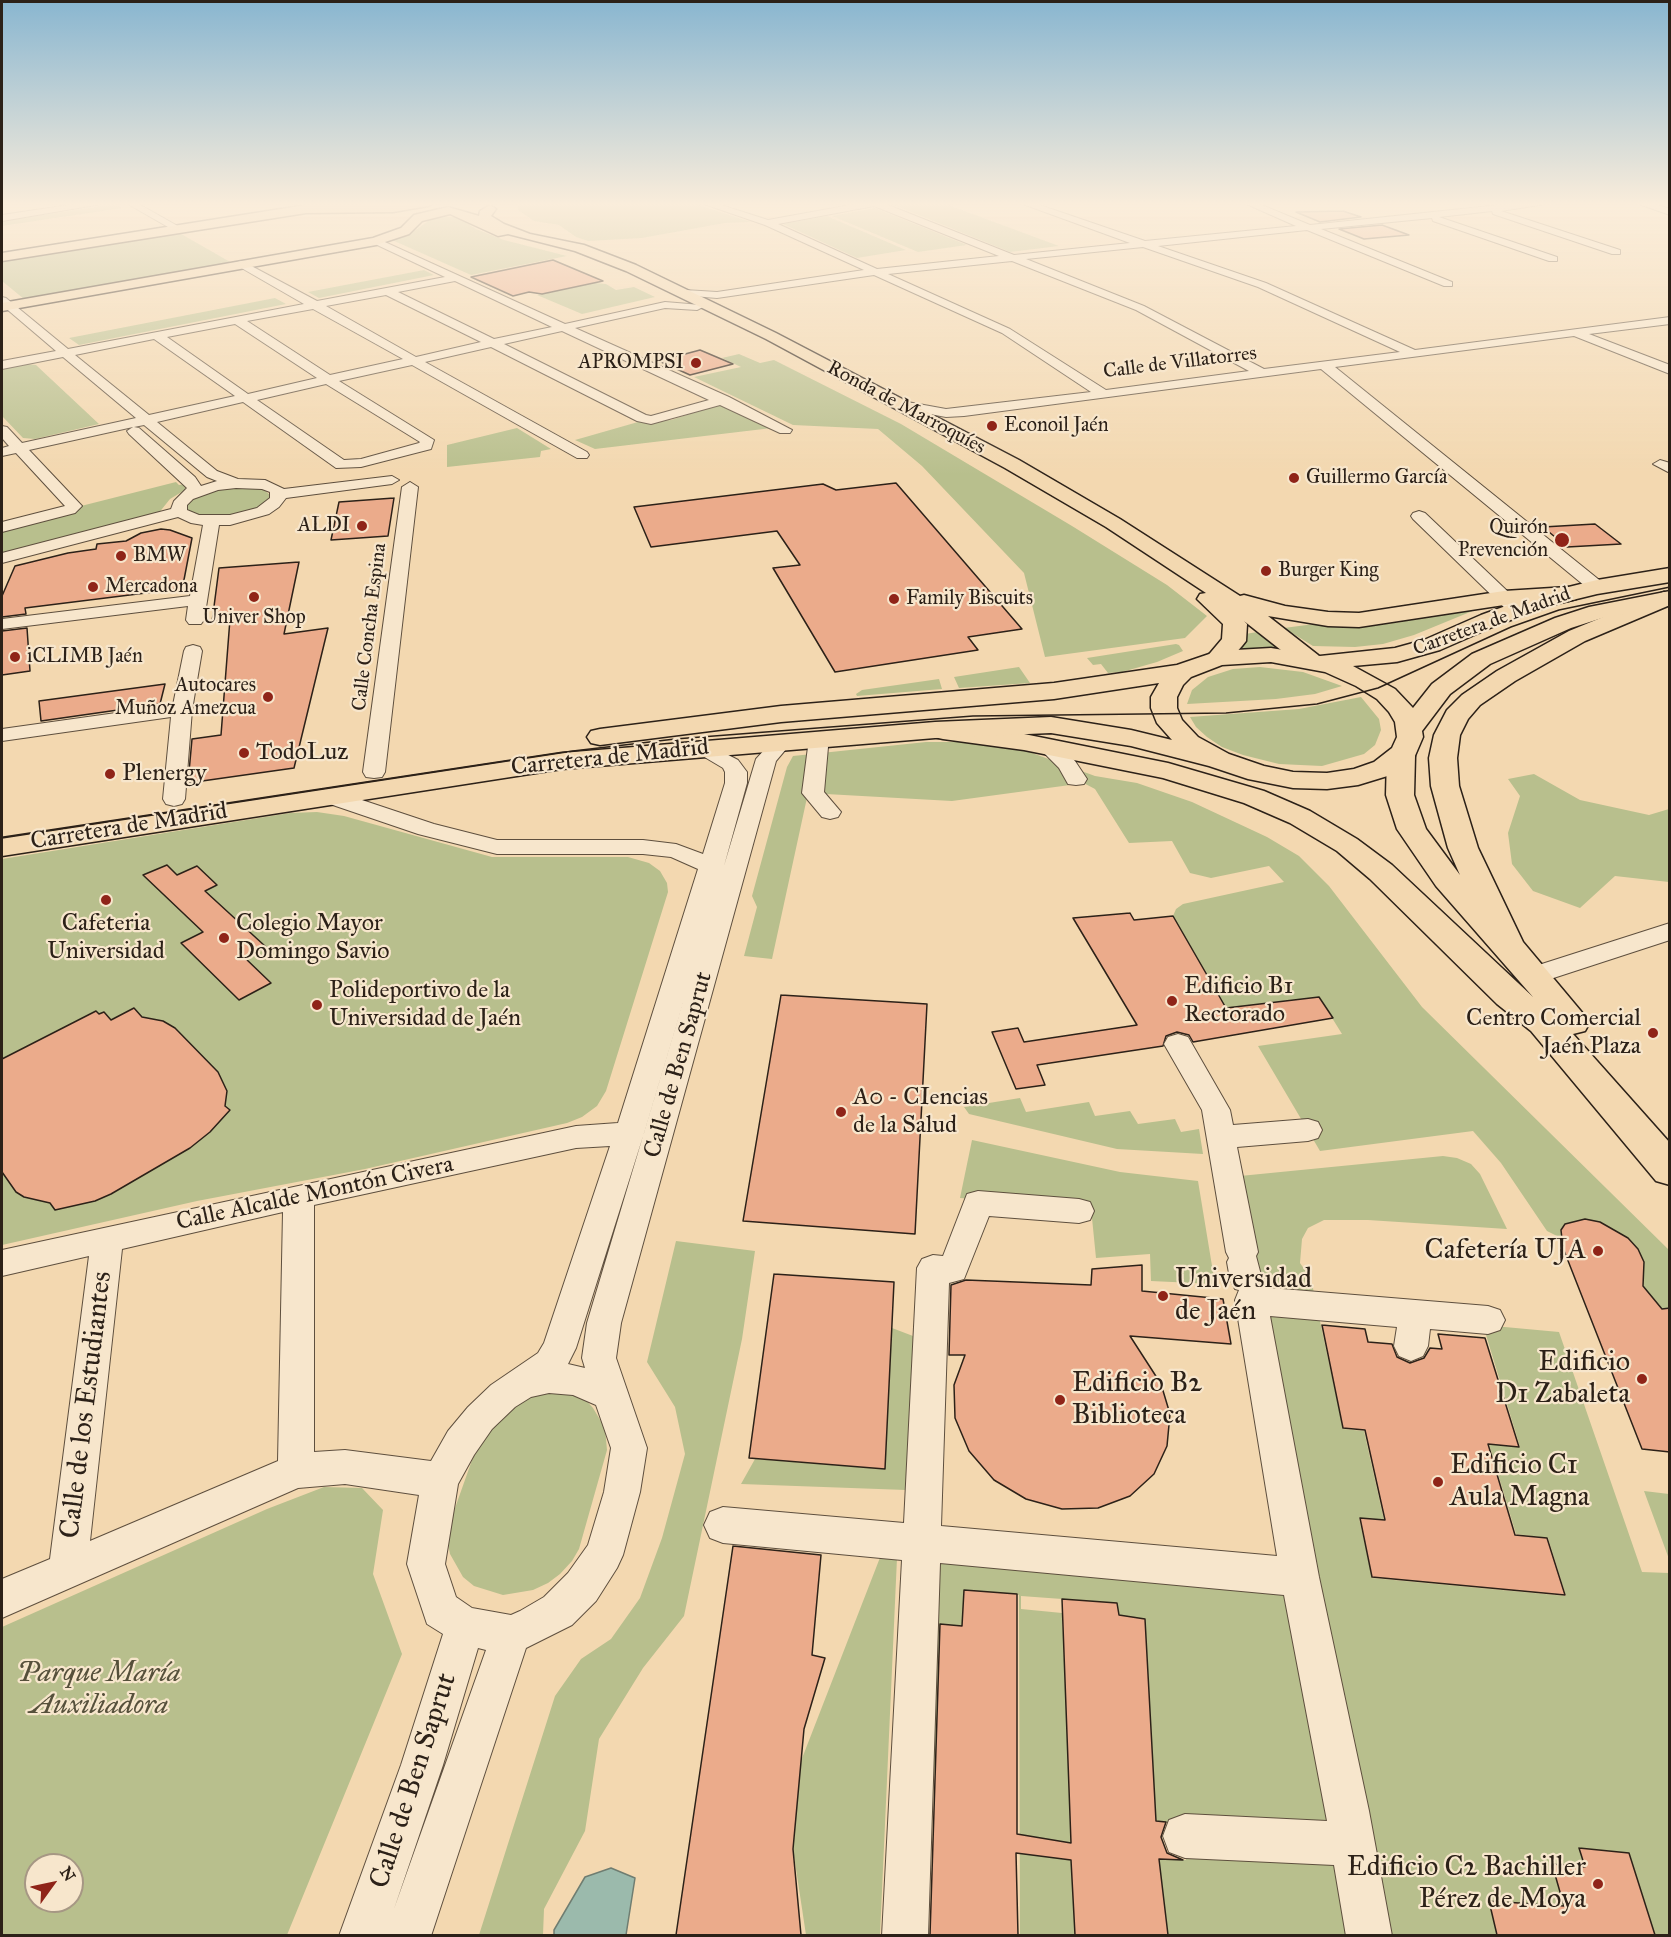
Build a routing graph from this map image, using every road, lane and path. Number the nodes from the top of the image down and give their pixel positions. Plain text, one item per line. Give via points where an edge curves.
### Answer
1 (67, 293) edge
2 (293, 293) edge
3 (374, 293) edge
4 (392, 293) edge
5 (491, 293) edge
6 (666, 293) edge
7 (667, 293) edge
8 (755, 293) edge
9 (922, 293) edge
10 (1102, 293) edge
11 (1281, 293) edge
12 (675, 298) junction
13 (707, 302) junction
14 (4, 304) edge
15 (313, 305) junction
16 (237, 320) junction
17 (1670, 320) edge
18 (566, 327) junction
19 (1575, 333) junction
20 (156, 335) junction
21 (29, 341) dead end
22 (491, 343) junction
23 (66, 353) junction
24 (1415, 354) junction
25 (46, 357) junction
26 (415, 360) junction
27 (2, 365) edge
28 (1324, 365) junction
29 (1670, 370) edge
30 (63, 371) dead end
31 (1262, 373) junction
32 (328, 380) junction
33 (1102, 393) junction
34 (244, 398) junction
35 (724, 400) junction
36 (943, 419) junction
37 (121, 420) junction
38 (147, 420) junction
39 (2, 430) edge
40 (785, 430) dead end
41 (20, 448) junction
42 (2, 452) edge
43 (582, 455) dead end
44 (392, 480) dead end
45 (236, 483) junction
46 (410, 487) dead end
47 (279, 494) junction
48 (188, 496) junction
49 (179, 512) junction
50 (1419, 516) dead end
51 (212, 521) junction
52 (2, 527) edge
53 (2, 558) edge
54 (1597, 587) junction
55 (1668, 591) edge
56 (1558, 594) junction
57 (1226, 596) junction
58 (1503, 596) junction
59 (198, 600) junction
60 (195, 620) dead end
61 (2, 624) edge
62 (193, 651) dead end
63 (1218, 658) junction
64 (1311, 661) junction
65 (1182, 672) junction
66 (182, 710) junction
67 (935, 730) junction
68 (2, 735) edge
69 (782, 742) junction
70 (1406, 742) junction
71 (818, 747) dead end
72 (703, 748) junction
73 (1219, 760) junction
74 (374, 772) junction
75 (1258, 774) junction
76 (329, 796) junction
77 (174, 799) junction
78 (830, 812) dead end
79 (2, 826) edge
80 (2, 847) edge
81 (712, 866) junction
82 (1670, 931) edge
83 (1509, 947) junction
84 (1532, 976) junction
85 (1544, 1023) junction
86 (1178, 1044) dead end
87 (1308, 1130) dead end
88 (629, 1133) junction
89 (1670, 1135) edge
90 (1221, 1137) junction
91 (1670, 1170) edge
92 (299, 1196) junction
93 (1079, 1212) dead end
94 (107, 1240) junction
95 (2, 1263) edge
96 (1244, 1264) dead end
97 (1488, 1320) dead end
98 (523, 1383) junction
99 (610, 1395) junction
100 (296, 1471) junction
101 (440, 1480) junction
102 (723, 1525) dead end
103 (921, 1543) junction
104 (68, 1570) junction
105 (1300, 1576) junction
106 (2, 1599) edge
107 (465, 1626) junction
108 (511, 1635) junction
109 (1185, 1836) dead end
110 (1353, 1844) junction
111 (362, 1935) edge
112 (408, 1935) edge
113 (905, 1935) edge
114 (1369, 1935) edge

1 - 14 main road
2 - 15 street
3 - 15 street
4 - 22 street
5 - 18 street
6 - 12 main road, Ronda de Marroquíes
7 - 12 main road, Ronda de Marroquíes
8 - 13 street
9 - 33 street via 1006,331
10 - 31 street via 1140,308
11 - 24 street
12 - 13 main road, Ronda de Marroquíes
12 - 18 street
13 - 36 main road, Ronda de Marroquíes via 902,405
13 - 63 main road, Ronda de Marroquíes via 1093,524 1216,605 1235,624 1234,641
14 - 23 street
15 - 16 street
15 - 26 street
16 - 20 street
16 - 32 street
17 - 19 street, Calle de Villatorres
18 - 22 street
18 - 35 street
19 - 24 street, Calle de Villatorres
19 - 29 street
20 - 23 street
20 - 34 street
21 - 25 street
22 - 26 street
22 - 35 street via 642,418 661,417
23 - 25 street
23 - 38 street
24 - 28 street, Calle de Villatorres
25 - 27 street
25 - 30 street
26 - 32 street
26 - 43 street
28 - 31 street, Calle de Villatorres
28 - 54 street
31 - 33 street, Calle de Villatorres
32 - 34 street
32 - 34 street via 427,440 426,446 341,465
33 - 36 street, Calle de Villatorres
34 - 38 street
35 - 40 street
36 - 57 main road, Ronda de Marroquíes
37 - 38 street
37 - 41 street
37 - 48 street via 190,480 195,488
38 - 45 street via 212,474
39 - 41 street
41 - 42 street
41 - 52 street via 74,506
44 - 47 street
45 - 47 street via 265,485
45 - 48 street
46 - 74 street, Calle Concha Espina
47 - 51 street via 273,504 256,514
48 - 49 street via 179,504
49 - 51 street via 191,519
49 - 53 street
50 - 58 street
51 - 59 street
54 - 55 main road, Carretera de Madrid
54 - 56 main road, Carretera de Madrid
55 - 70 main road, Carretera de Madrid via 1563,623 1481,659 1441,689
55 - 83 main road via 1506,676 1471,700 1456,716 1447,735 1443,758 1452,811 1463,848
56 - 58 main road, Carretera de Madrid
56 - 58 street via 1511,589
57 - 58 main road via 1263,608 1359,620
57 - 64 main road, Ronda de Marroquíes
58 - 64 main road, Carretera de Madrid via 1432,645 1397,655
59 - 60 street
59 - 61 street
62 - 66 street
63 - 64 main road, Carretera de Madrid via 1257,655
63 - 65 main road, Carretera de Madrid
64 - 70 main road via 1347,672 1378,688 1400,708
65 - 73 main road via 1165,692 1166,715 1184,739
65 - 74 main road, Carretera de Madrid via 1054,691 652,729
66 - 68 street
66 - 77 street
67 - 69 main road, Carretera de Madrid
67 - 73 main road, Carretera de Madrid via 1051,725 1131,738
67 - 85 main road via 981,735 1168,771 1254,797 1300,818 1347,845 1381,872 1509,996
69 - 72 main road, Carretera de Madrid
69 - 99 street, Calle de Ben Saprut via 766,759 604,1323 599,1358
70 - 75 main road via 1384,768 1349,779 1305,781
70 - 83 main road via 1400,795 1412,829 1447,879
71 - 78 street via 813,793
72 - 76 main road, Carretera de Madrid via 562,761
72 - 81 street, Calle de Ben Saprut via 729,762 736,772
73 - 75 main road
74 - 77 main road, Carretera de Madrid
75 - 85 main road via 1349,823 1408,866
76 - 80 main road, Carretera de Madrid
76 - 81 street via 426,829 497,847 643,847 676,851
77 - 79 main road, Carretera de Madrid
81 - 88 street, Calle de Ben Saprut
82 - 84 street
83 - 84 main road
84 - 89 main road
85 - 91 main road
86 - 90 street via 1216,1110
87 - 90 street
88 - 92 street, Calle Alcalde Montón Civera via 576,1137
88 - 98 street, Calle de Ben Saprut via 559,1348 550,1364
90 - 96 street
92 - 94 street, Calle Alcalde Montón Civera
92 - 100 street
93 - 103 street via 978,1203 953,1270 933,1268
94 - 95 street, Calle Alcalde Montón Civera
94 - 104 street, Calle de los Estudiantes
97 - 105 street via 1414,1330 1251,1300
98 - 99 street via 549,1378 573,1380
98 - 101 street, Calle de Ben Saprut via 480,1418
99 - 108 street, Calle de Ben Saprut via 629,1448 622,1492 604,1555 582,1587 558,1611
100 - 101 street via 345,1467
100 - 104 street
101 - 107 street via 426,1564 441,1610
102 - 103 street
103 - 105 street
103 - 113 street
104 - 106 street
105 - 110 street
107 - 108 street
107 - 111 street, Calle de Ben Saprut via 422,1765
108 - 112 street, Calle de Ben Saprut
109 - 110 street
110 - 114 street

